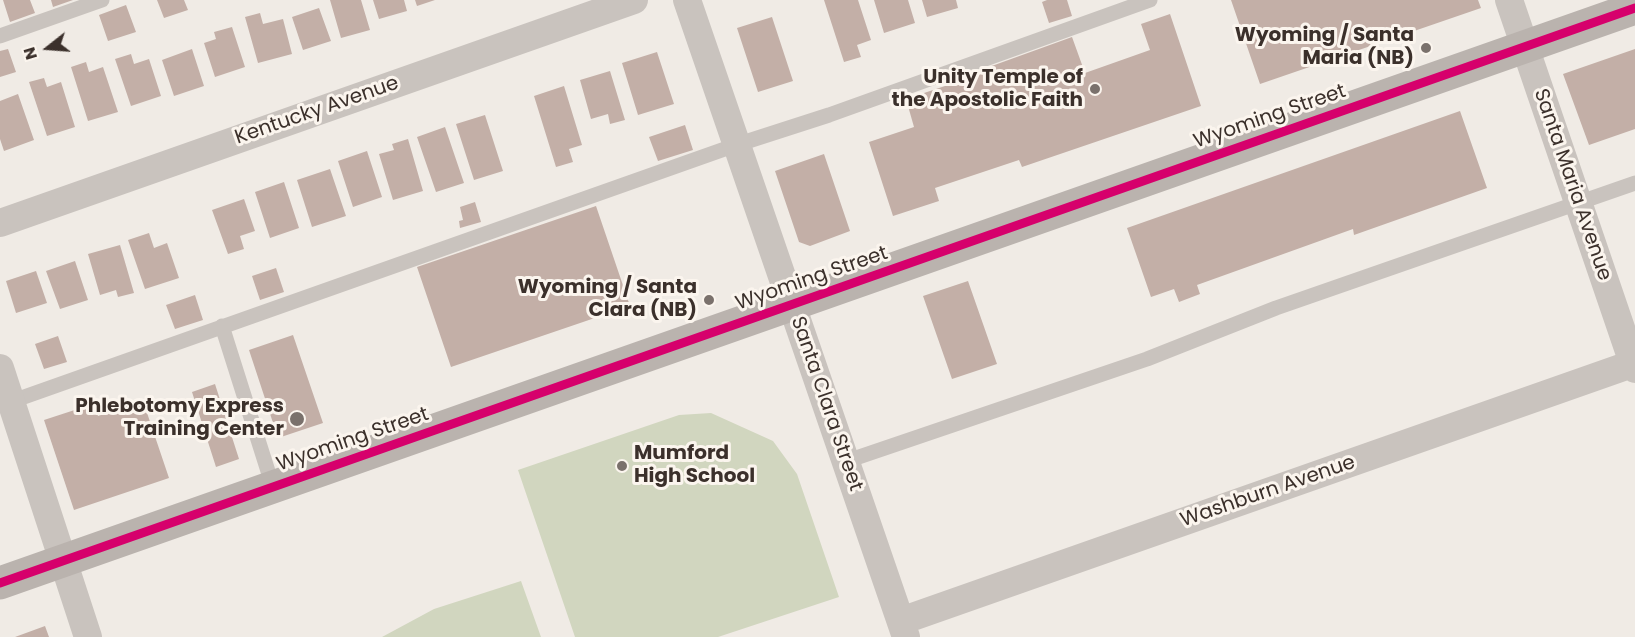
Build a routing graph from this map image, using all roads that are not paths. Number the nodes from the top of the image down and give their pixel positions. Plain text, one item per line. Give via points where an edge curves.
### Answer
1 (102, 0) edge
2 (634, 0) edge
3 (687, 0) edge
4 (1150, 0) edge
5 (1509, 0) edge
6 (1635, 8) edge
7 (0, 36) edge
8 (1525, 47) junction
9 (736, 145) junction
10 (1635, 183) edge
11 (1578, 203) junction
12 (0, 223) edge
13 (792, 305) junction
14 (222, 327) junction
15 (1634, 365) edge
16 (0, 368) edge
17 (5, 403) edge
18 (847, 461) junction
19 (273, 487) junction
20 (63, 561) junction
21 (0, 583) edge
22 (904, 629) edge
23 (88, 637) edge

1 - 7 lane
2 - 12 street, Kentucky Avenue
3 - 9 street, Santa Clara Street
4 - 9 lane
5 - 8 street, Santa Maria Avenue
6 - 8 street, Wyoming Street
8 - 11 street, Santa Maria Avenue
8 - 13 street, Wyoming Street
9 - 13 street, Santa Clara Street
9 - 14 lane
10 - 11 lane
11 - 15 street, Santa Maria Avenue
11 - 18 lane via 1276,308 1147,359
13 - 18 street, Santa Clara Street
13 - 19 street, Wyoming Street
14 - 17 lane
14 - 19 lane
15 - 22 street, Washburn Avenue
16 - 17 street
17 - 20 street
18 - 22 street, Santa Clara Street
19 - 20 street, Wyoming Street
20 - 21 street, Wyoming Street
20 - 23 street

